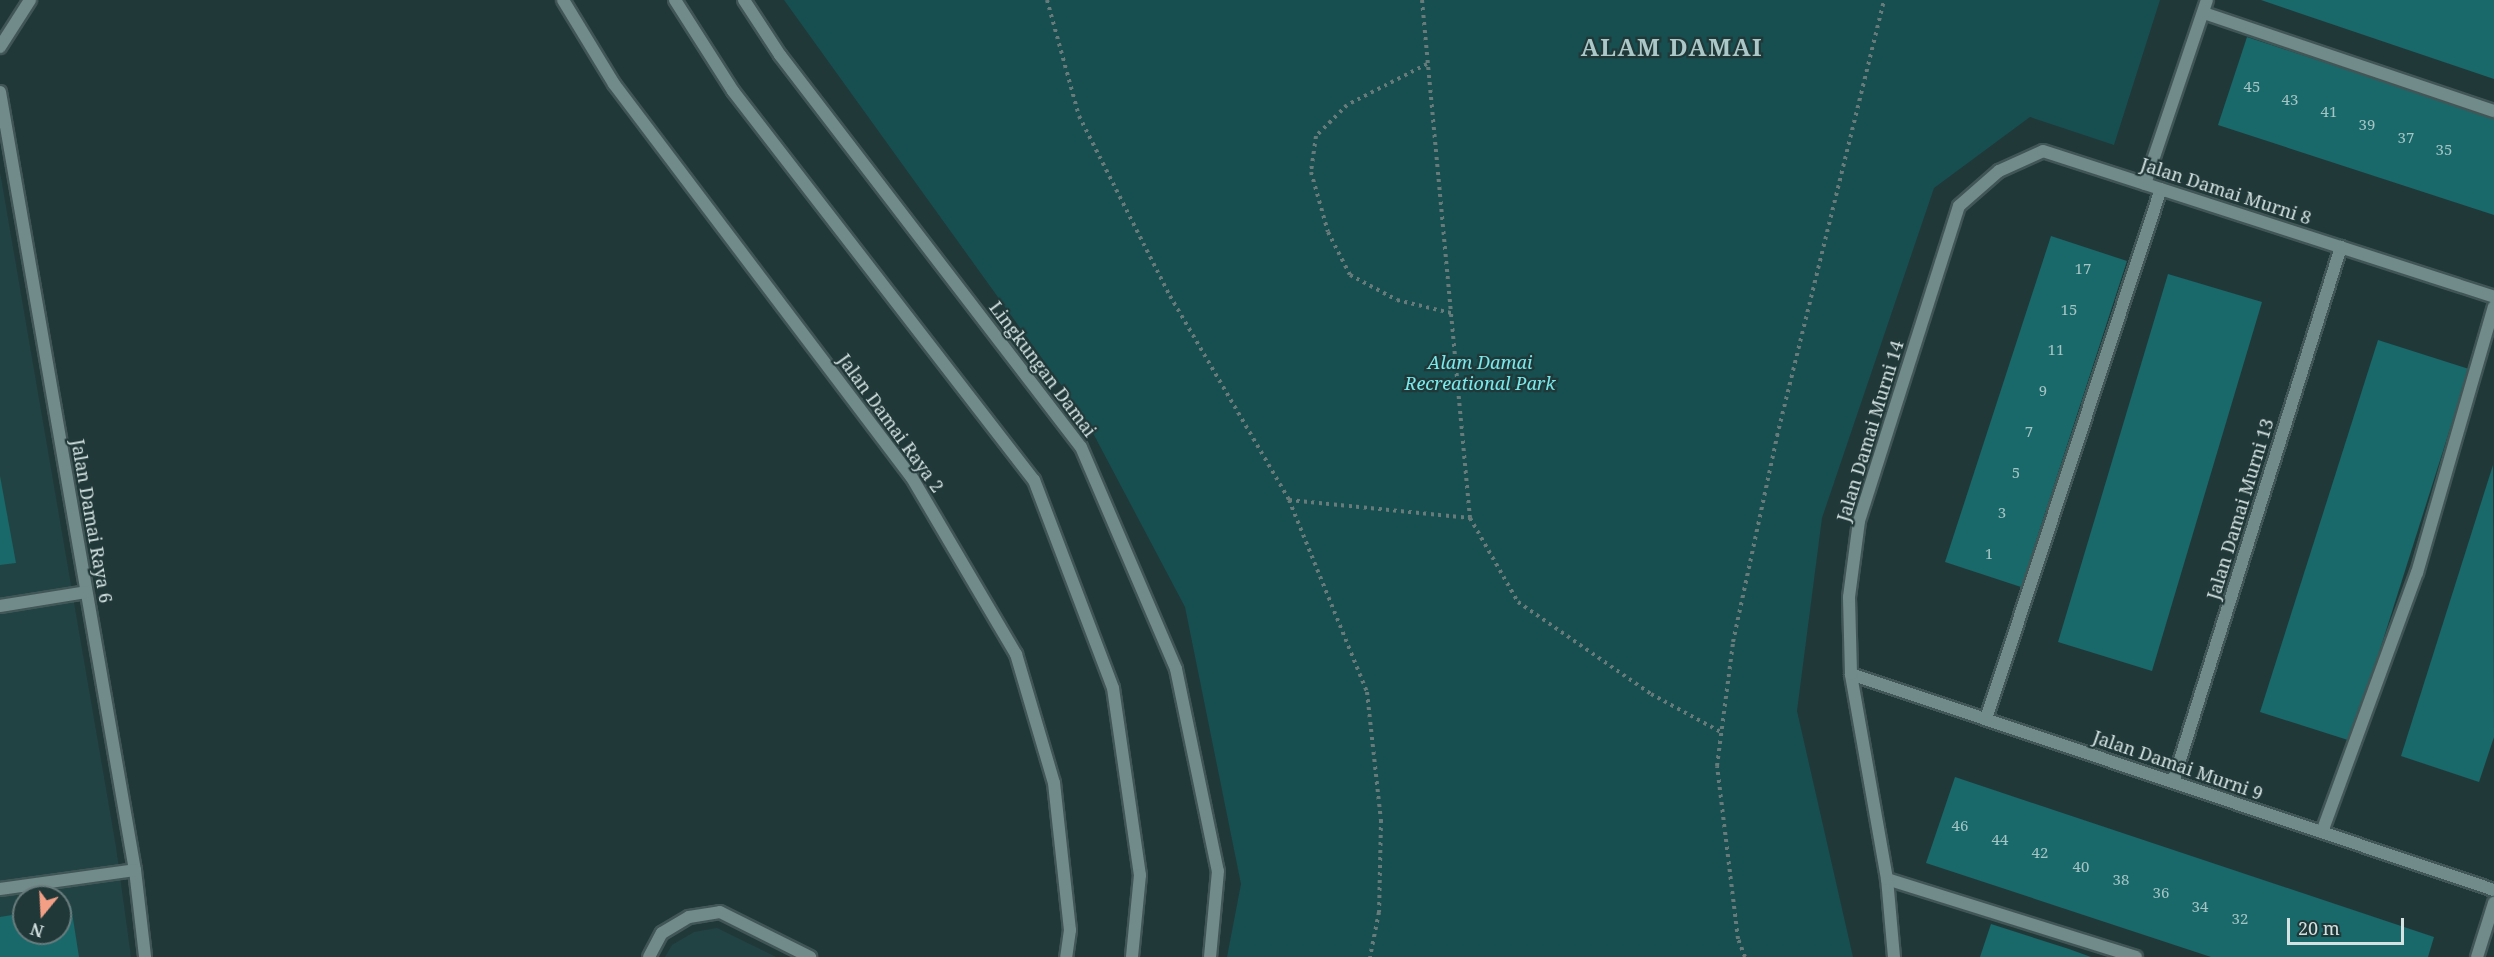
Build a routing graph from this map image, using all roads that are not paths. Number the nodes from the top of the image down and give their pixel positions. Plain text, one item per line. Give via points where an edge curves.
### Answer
1 (30, 0) edge
2 (563, 0) edge
3 (675, 0) edge
4 (744, 0) edge
5 (2207, 0) edge
6 (2204, 13) junction
7 (0, 47) edge
8 (0, 92) edge
9 (2494, 111) edge
10 (2145, 184) junction
11 (2161, 189) junction
12 (1959, 206) joint
13 (2341, 247) junction
14 (2494, 297) edge
15 (2494, 307) edge
16 (86, 592) junction
17 (0, 606) edge
18 (1851, 674) junction
19 (1986, 719) junction
20 (2173, 782) junction
21 (2322, 832) junction
22 (135, 870) junction
23 (1887, 879) junction
24 (0, 889) edge
25 (2494, 890) edge
26 (2494, 903) edge
27 (146, 957) edge
28 (649, 957) edge
29 (810, 957) edge
30 (1066, 957) edge
31 (1132, 957) edge
32 (1210, 957) edge
33 (1894, 957) edge
34 (2136, 957) edge
35 (2477, 957) edge

1 - 7 street
2 - 30 street, Jalan Damai Raya 2 via 614,84 911,476 1016,654 1054,783 1070,930
3 - 31 street via 733,91 1034,480 1113,688 1140,875
4 - 32 street, Lingkungan Damai via 780,55 1081,447 1176,669 1218,871
5 - 6 street
6 - 9 street
6 - 10 street
8 - 16 street, Jalan Damai Raya 6
10 - 11 street, Jalan Damai Murni 8
10 - 12 street, Jalan Damai Murni 8 via 2043,151 2000,171
11 - 13 street, Jalan Damai Murni 8
11 - 19 street
12 - 18 street, Jalan Damai Murni 14 via 1859,521 1850,597
13 - 14 street, Jalan Damai Murni 8
13 - 20 street, Jalan Damai Murni 13
15 - 21 street via 2417,573
16 - 17 street
16 - 22 street, Jalan Damai Raya 6
18 - 19 street, Jalan Damai Murni 9
18 - 23 street, Jalan Damai Murni 14
19 - 20 street, Jalan Damai Murni 9
20 - 21 street, Jalan Damai Murni 9
21 - 25 street, Jalan Damai Murni 9
22 - 24 street
22 - 27 street, Jalan Damai Raya 6
23 - 33 street, Jalan Damai Murni 14
23 - 34 street
26 - 35 street
28 - 29 street via 662,933 689,917 720,912

